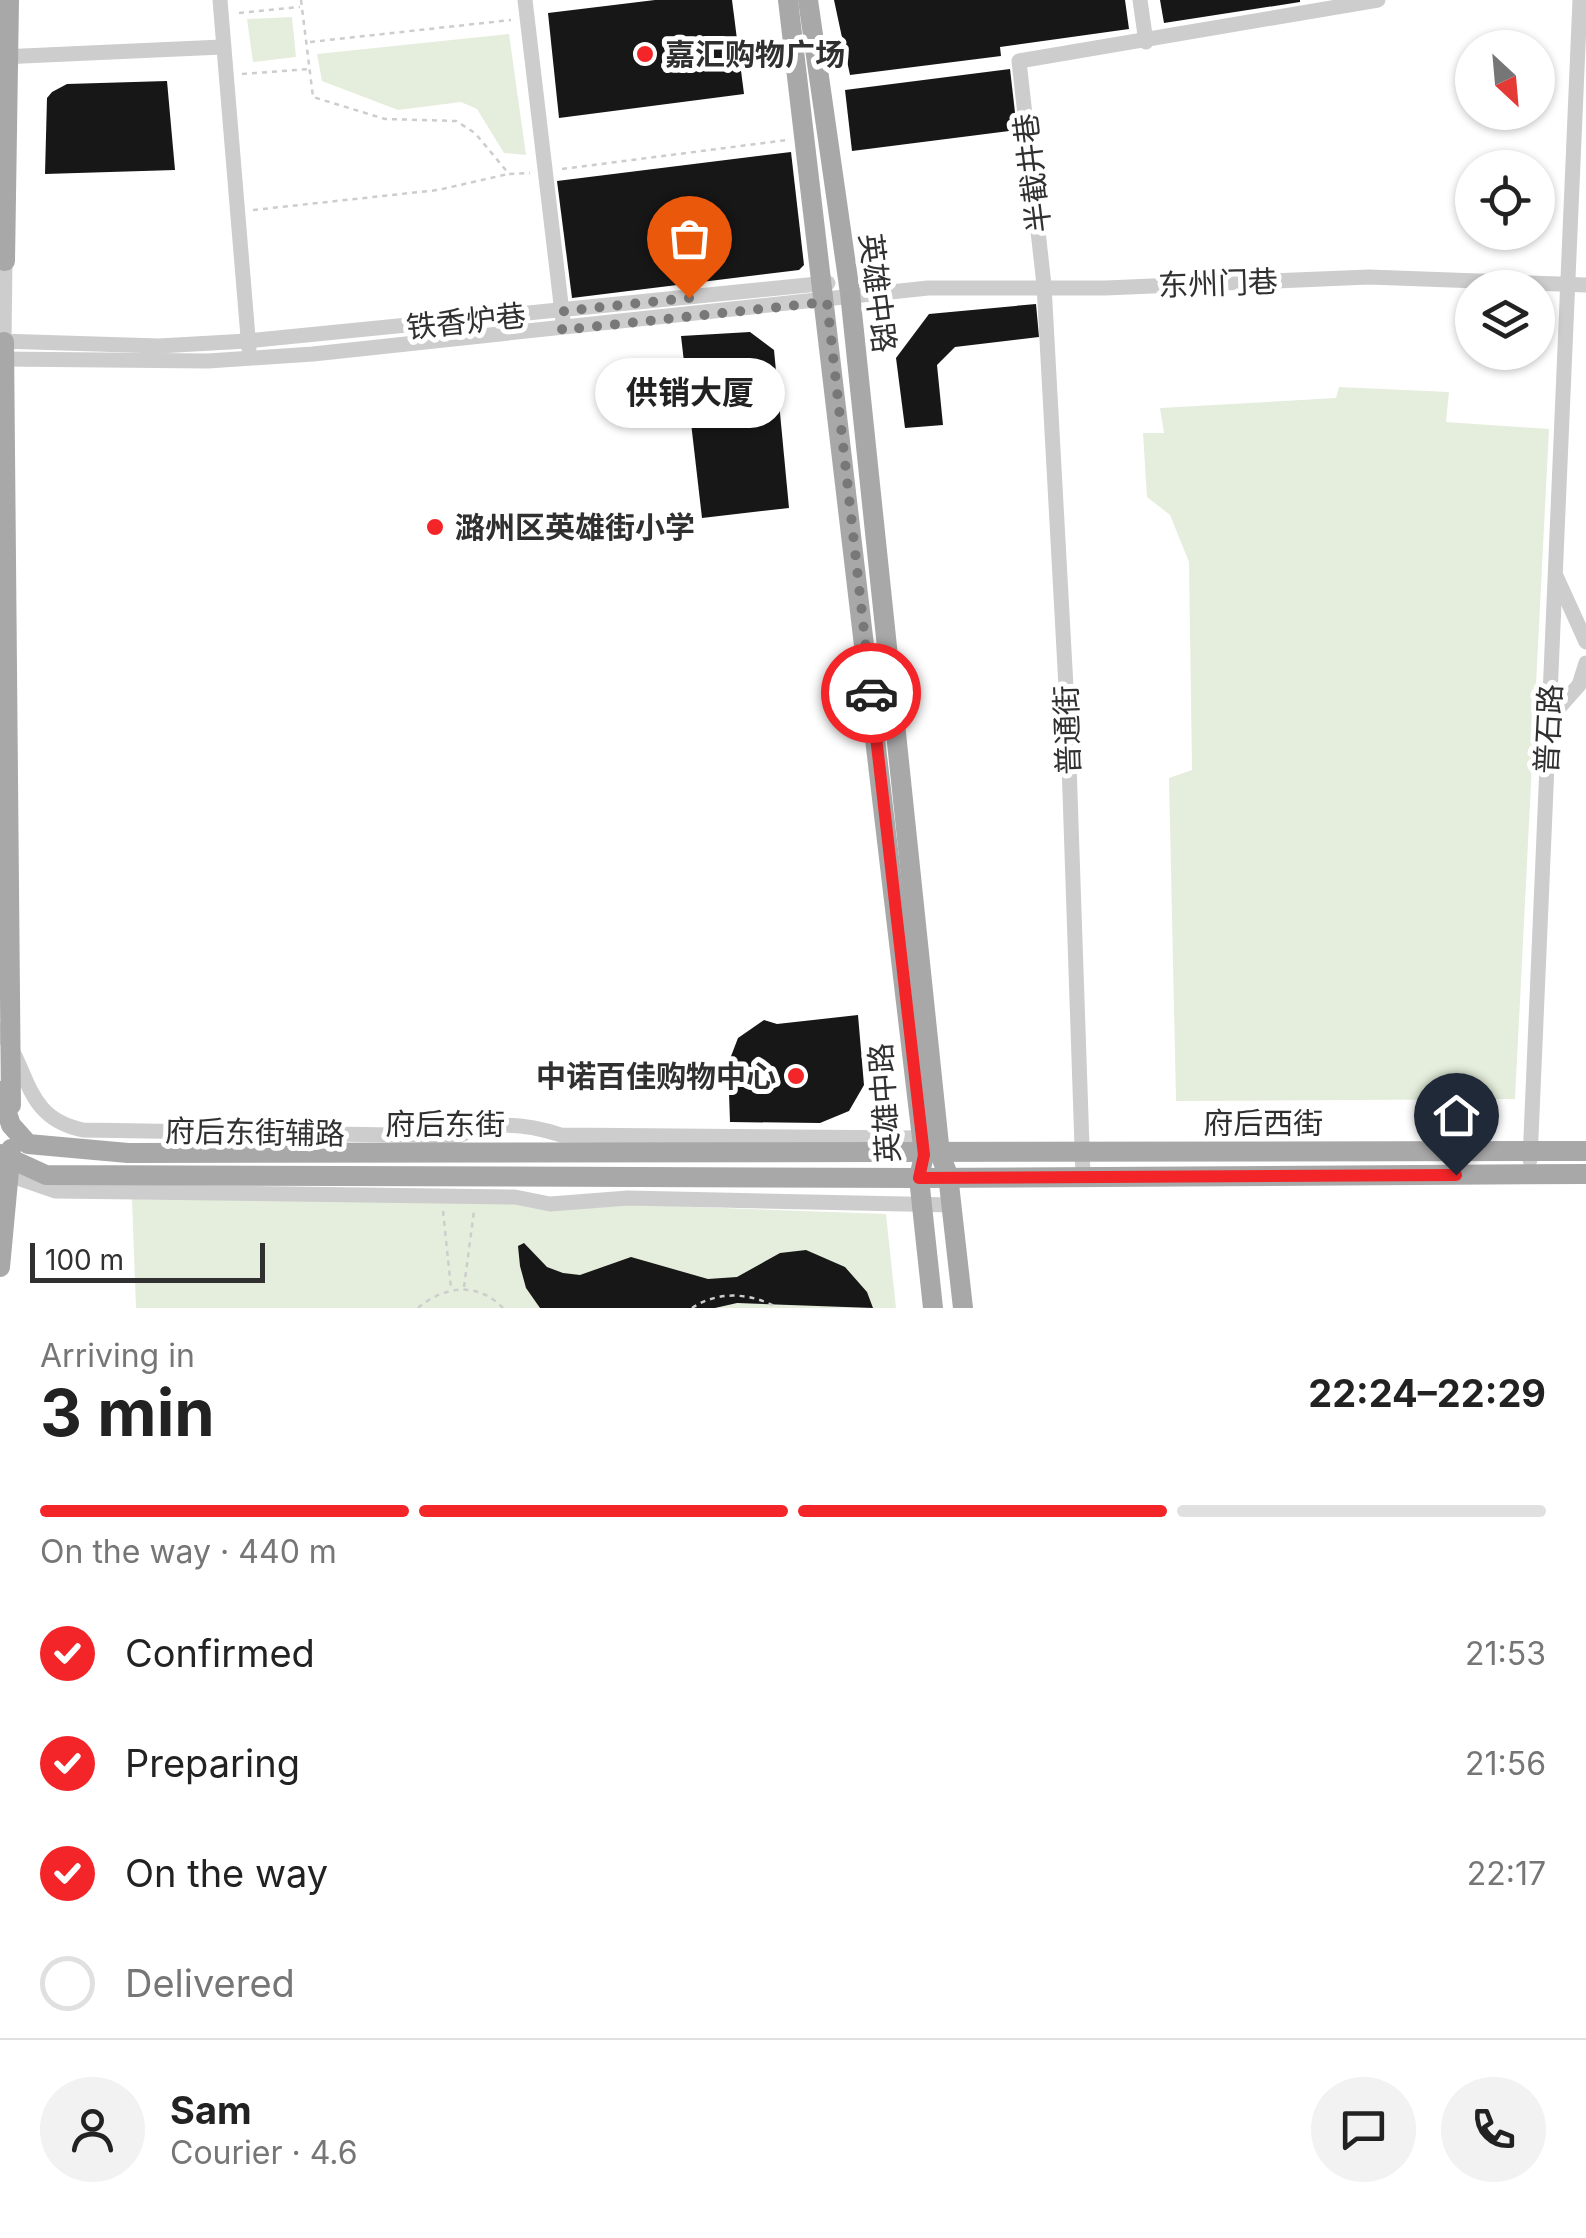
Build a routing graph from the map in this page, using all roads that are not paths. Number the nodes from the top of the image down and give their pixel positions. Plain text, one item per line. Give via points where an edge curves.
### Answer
1 (9, 0) edge
2 (525, 0) edge
3 (788, 0) edge
4 (808, 0) edge
5 (1140, 0) edge
6 (1378, 0) edge
7 (1580, 0) edge
8 (220, 7) edge
9 (1146, 42) junction
10 (222, 47) junction
11 (4, 57) edge
12 (6, 261) joint
13 (1044, 284) junction
14 (1579, 284) edge
15 (826, 292) junction
16 (850, 293) junction
17 (564, 311) junction
18 (562, 330) junction
19 (247, 341) junction
20 (2, 351) edge
21 (252, 358) junction
22 (1556, 577) junction
23 (1586, 642) edge
24 (1586, 663) edge
25 (1549, 720) junction
26 (5, 1037) edge
27 (0, 1091) edge
28 (12, 1125) junction
29 (928, 1149) junction
30 (1530, 1151) junction
31 (1586, 1151) edge
32 (1082, 1154) junction
33 (5, 1166) edge
34 (1530, 1174) junction
35 (1586, 1174) edge
36 (948, 1175) junction
37 (1084, 1176) junction
38 (919, 1178) junction
39 (952, 1205) junction
40 (922, 1207) junction
41 (0, 1267) edge
42 (933, 1308) edge
43 (964, 1308) edge

1 - 11 main road
2 - 17 street
3 - 15 main road, 英雄中路
4 - 16 main road, 英雄中路
5 - 9 street
6 - 9 street
7 - 14 street, 普石路
8 - 10 street
9 - 13 street, 半截井巷 via 1019,61
10 - 11 street
10 - 19 street
11 - 12 main road
12 - 20 street
13 - 14 street, 东州门巷 via 1105,288 1369,277
13 - 16 street, 东州门巷
13 - 32 street, 普通街 via 1068,705
14 - 22 street, 普石路
15 - 16 street, 铁香炉巷
15 - 17 street, 铁香炉巷
15 - 18 street, 铁香炉巷
15 - 29 main road, 英雄中路
16 - 29 main road, 英雄中路
17 - 18 street
17 - 19 street, 铁香炉巷
18 - 21 street, 铁香炉巷
19 - 20 street, 铁香炉巷
19 - 21 street
20 - 21 street, 铁香炉巷
20 - 26 main road
22 - 23 street
22 - 25 street, 普石路
24 - 25 street via 1580,685
25 - 30 street, 普石路
26 - 28 main road
26 - 29 street, 府后东街辅路 via 38,1106 56,1124 82,1130 458,1136 476,1127 533,1126 561,1135
27 - 28 main road
28 - 29 main road, 府后东街 via 28,1144 128,1153
28 - 33 main road
29 - 32 main road, 府后西街
29 - 36 main road, 英雄中路
29 - 38 main road, 英雄中路
30 - 31 main road, 府后西街
30 - 32 main road, 府后西街
30 - 34 street, 普石路
32 - 37 street, 普通街
33 - 38 main road, 府后东街 via 46,1175
33 - 40 street, 府后东街辅路 via 55,1191
33 - 41 main road
34 - 35 main road, 府后西街
34 - 37 main road, 府后西街
36 - 37 main road, 府后西街
36 - 38 main road, 府后东街
36 - 39 main road, 英雄中路
38 - 40 main road, 英雄中路
39 - 40 street, 府后东街辅路
39 - 43 main road, 英雄中路
40 - 42 main road, 英雄中路

